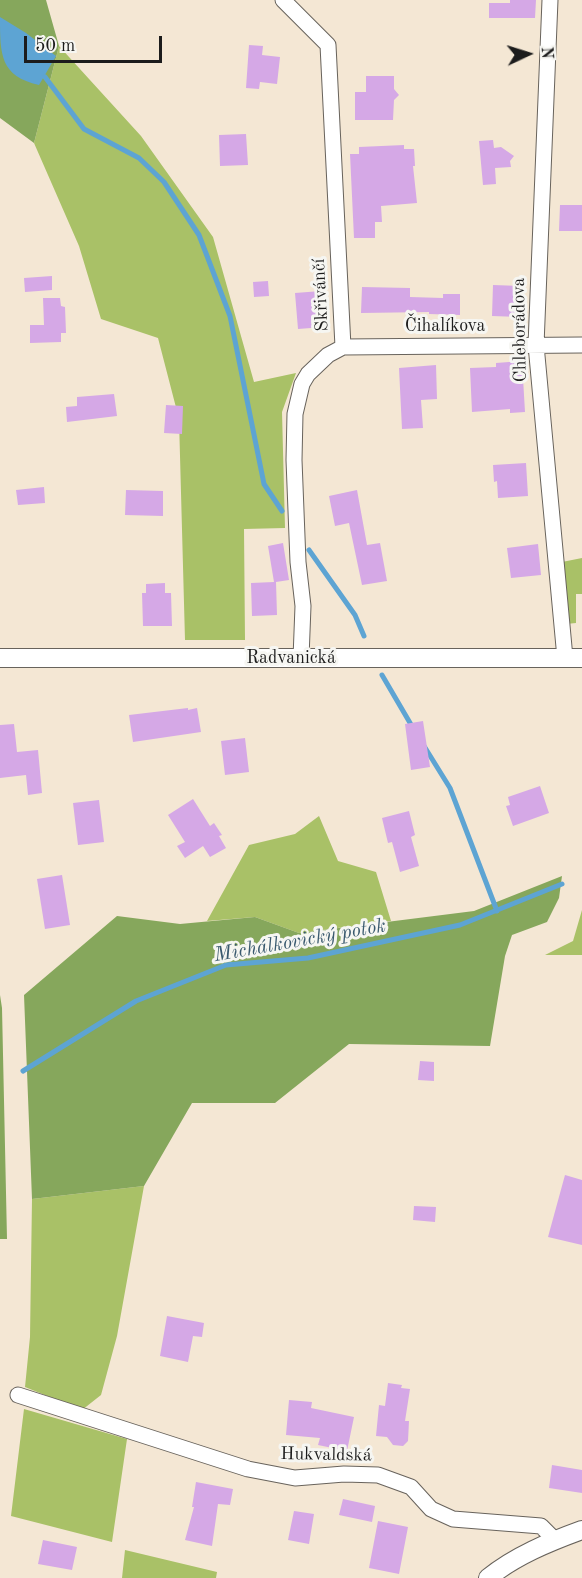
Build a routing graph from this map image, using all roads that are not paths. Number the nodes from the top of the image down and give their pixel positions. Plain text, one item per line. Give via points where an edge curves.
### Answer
1 (283, 0) edge
2 (550, 0) edge
3 (536, 345) junction
4 (582, 345) edge
5 (343, 347) junction
6 (0, 658) edge
7 (301, 658) junction
8 (574, 658) edge
9 (18, 1395) dead end
10 (582, 1530) edge
11 (555, 1540) junction
12 (488, 1578) edge

1 - 5 street, Skřivánčí via 328,45
2 - 3 street, Chleborádova
3 - 4 street, Čihalíkova
3 - 5 street, Čihalíkova
3 - 8 street, Chleborádova
5 - 7 street, Skřivánčí via 308,374 296,414 296,528 303,606
6 - 7 street, Radvanická
7 - 8 street, Radvanická
9 - 11 street, Hukvaldská via 248,1469 295,1478 378,1475 411,1487 431,1509 453,1519 541,1526
10 - 11 street
11 - 12 street

